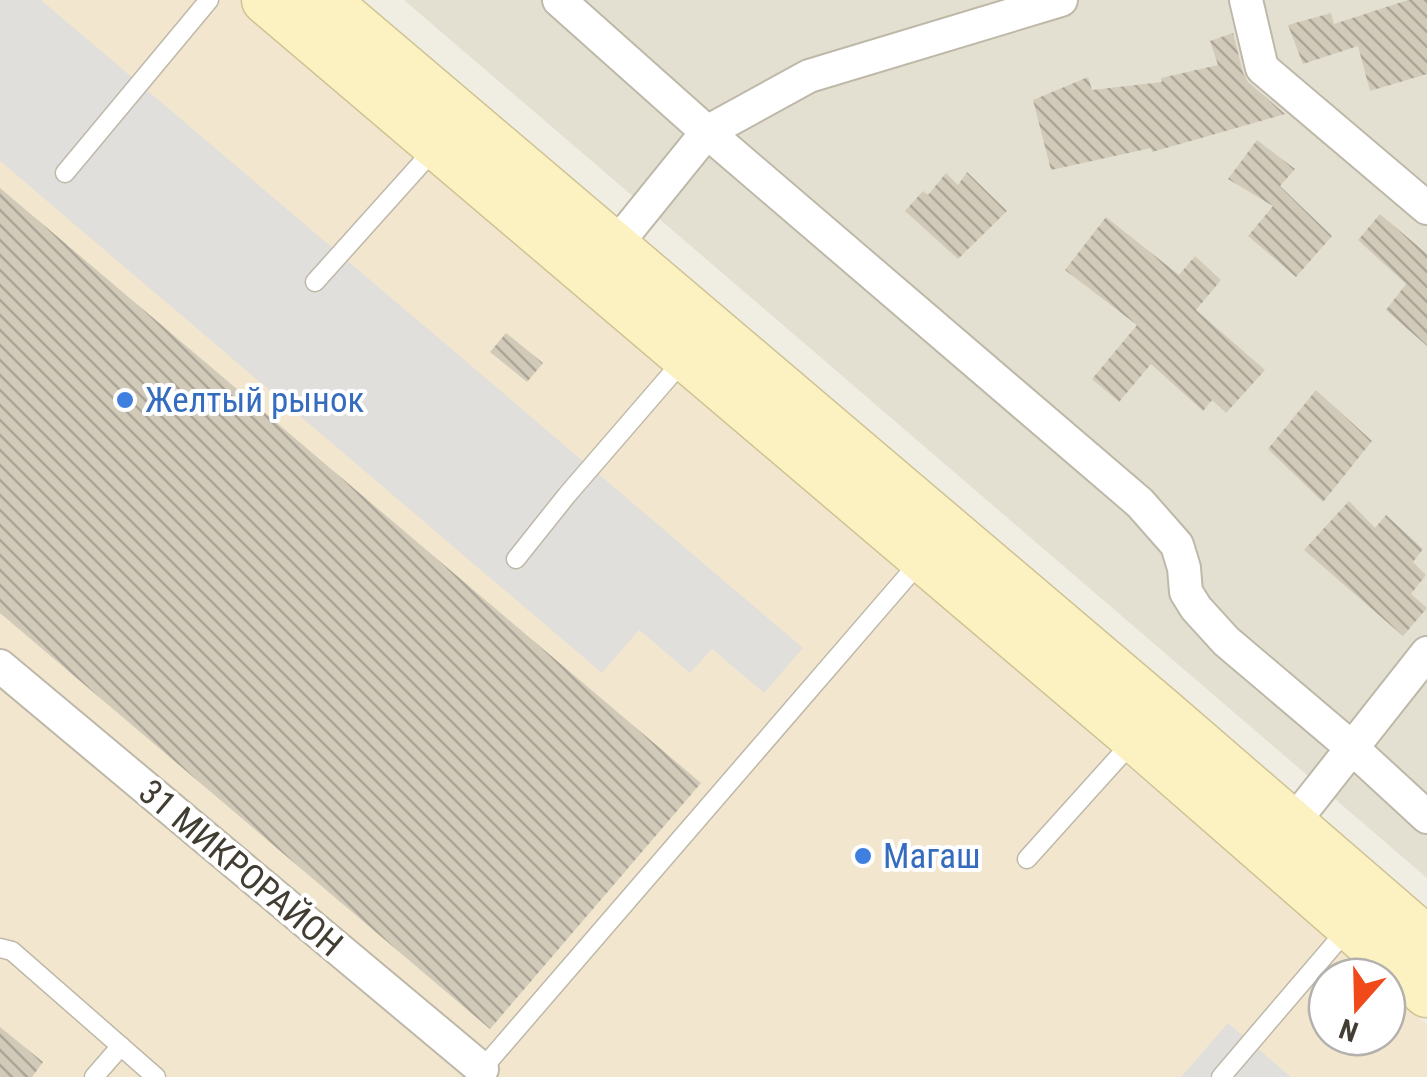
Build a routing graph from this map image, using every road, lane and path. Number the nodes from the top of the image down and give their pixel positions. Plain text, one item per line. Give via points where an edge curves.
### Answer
1 (209, 0) edge
2 (266, 0) edge
3 (324, 0) edge
4 (559, 0) edge
5 (1061, 0) edge
6 (1246, 0) edge
7 (707, 132) junction
8 (437, 145) junction
9 (65, 173) dead end
10 (1427, 208) edge
11 (614, 247) junction
12 (314, 282) dead end
13 (687, 356) junction
14 (924, 558) junction
15 (516, 559) dead end
16 (1427, 653) edge
17 (0, 666) edge
18 (1136, 739) junction
19 (1351, 746) junction
20 (1427, 817) edge
21 (1280, 839) junction
22 (1027, 859) dead end
23 (1350, 926) junction
24 (1427, 942) edge
25 (0, 948) edge
26 (1427, 993) edge
27 (121, 1046) junction
28 (482, 1069) joint
29 (94, 1077) edge
30 (156, 1077) edge
31 (1221, 1077) edge

1 - 9 lane
2 - 8 main road
3 - 11 main road
4 - 7 street
5 - 7 street via 809,76
6 - 10 street via 1262,68
7 - 11 street
7 - 19 street via 1140,502 1177,545 1196,608
8 - 12 lane
8 - 13 main road
11 - 21 main road
13 - 14 main road
13 - 15 lane
14 - 18 main road
14 - 28 lane
16 - 19 street
17 - 28 street, 31 МИКРОРАЙОН
18 - 21 main road
18 - 22 lane
19 - 20 street
19 - 21 street
21 - 23 main road
21 - 24 main road
23 - 26 main road
23 - 31 lane
25 - 27 lane via 12,951
27 - 29 lane
27 - 30 lane

